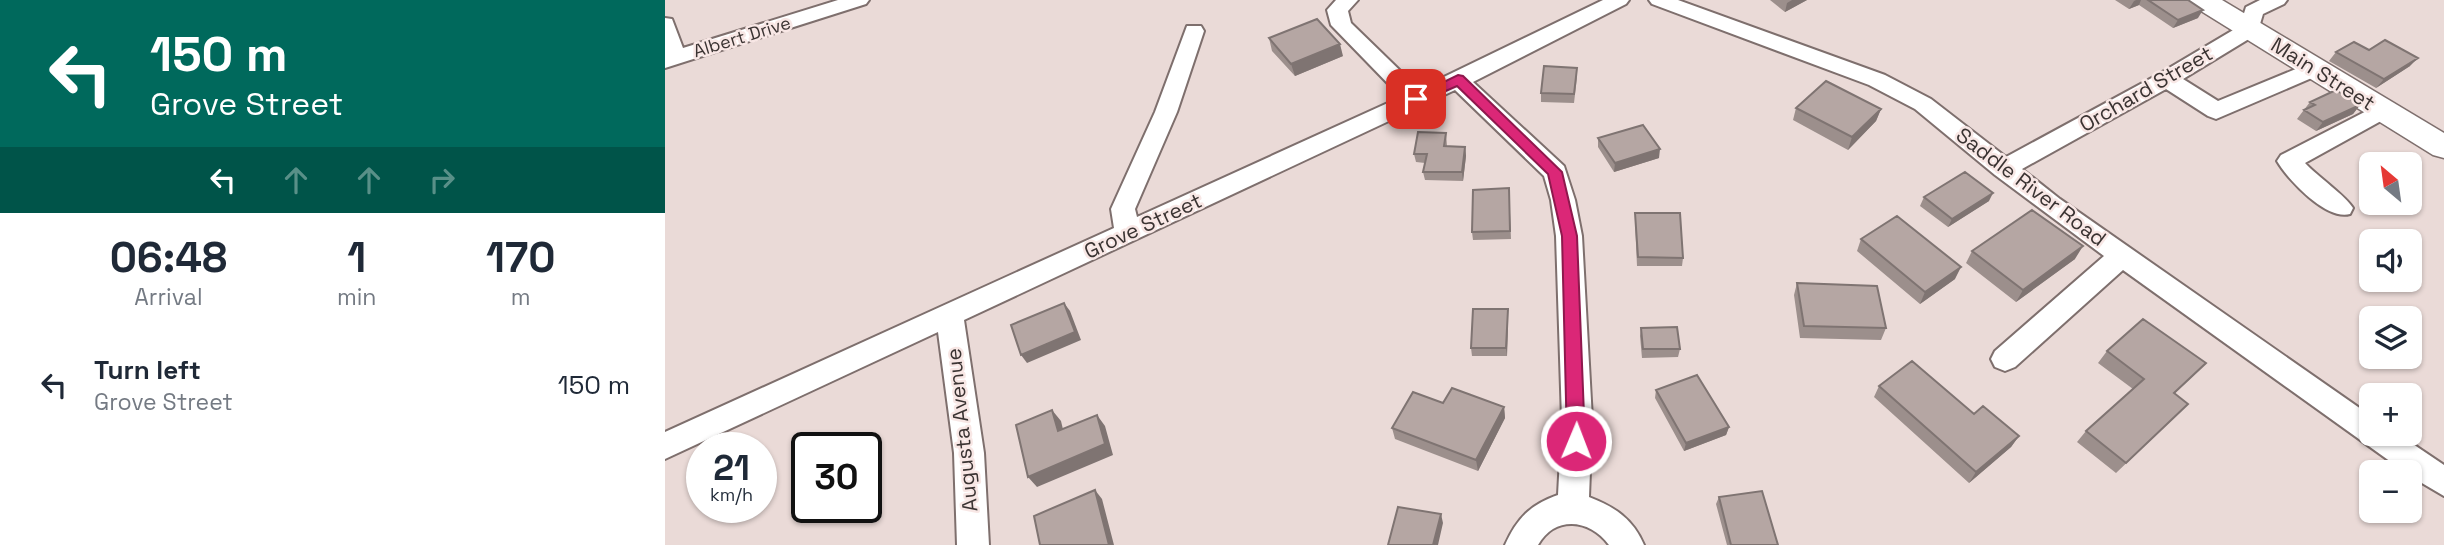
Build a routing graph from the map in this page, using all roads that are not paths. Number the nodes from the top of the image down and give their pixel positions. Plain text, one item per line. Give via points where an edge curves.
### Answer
1 (859, 0) edge
2 (1348, 0) edge
3 (1619, 0) edge
4 (1659, 0) edge
5 (2203, 0) edge
6 (2277, 0) edge
7 (1581, 7) edge
8 (665, 24) edge
9 (2250, 29) junction
10 (1194, 32) dead end
11 (670, 60) edge
12 (2312, 69) junction
13 (1458, 79) junction
14 (2167, 79) junction
15 (1416, 99) junction
16 (2382, 111) junction
17 (2444, 147) edge
18 (2003, 169) junction
19 (2341, 208) dead end
20 (1128, 233) junction
21 (2123, 255) junction
22 (950, 316) junction
23 (2005, 359) dead end
24 (2359, 424) edge
25 (665, 446) edge
26 (2391, 446) edge
27 (2444, 482) edge
28 (1573, 508) junction
29 (973, 545) edge
30 (1521, 545) edge
31 (1628, 545) edge

1 - 11 street, Albert Drive
2 - 15 street via 1337,10 1341,25
3 - 7 street, Grove Street
4 - 18 street, Saddle River Road via 1877,80 1923,104
5 - 9 main road, Main Street
6 - 9 street, Orchard Street via 2253,10
7 - 13 street, Grove Street
8 - 11 street
9 - 12 main road, Main Street
9 - 14 street, Orchard Street
10 - 20 street via 1166,112 1123,209
12 - 14 street via 2216,111
12 - 16 main road, Main Street
13 - 15 street, Grove Street
13 - 28 street via 1555,172 1563,200 1569,236 1577,419
14 - 18 street, Orchard Street
15 - 20 street, Grove Street
16 - 17 main road, Main Street
16 - 19 street via 2290,161
18 - 21 street, Saddle River Road
20 - 22 street, Grove Street
21 - 23 street
21 - 24 street, Saddle River Road
22 - 25 street, Grove Street
22 - 29 street, Augusta Avenue via 969,453
26 - 27 street, Saddle River Road
28 - 30 street via 1538,520
28 - 31 street via 1606,518

